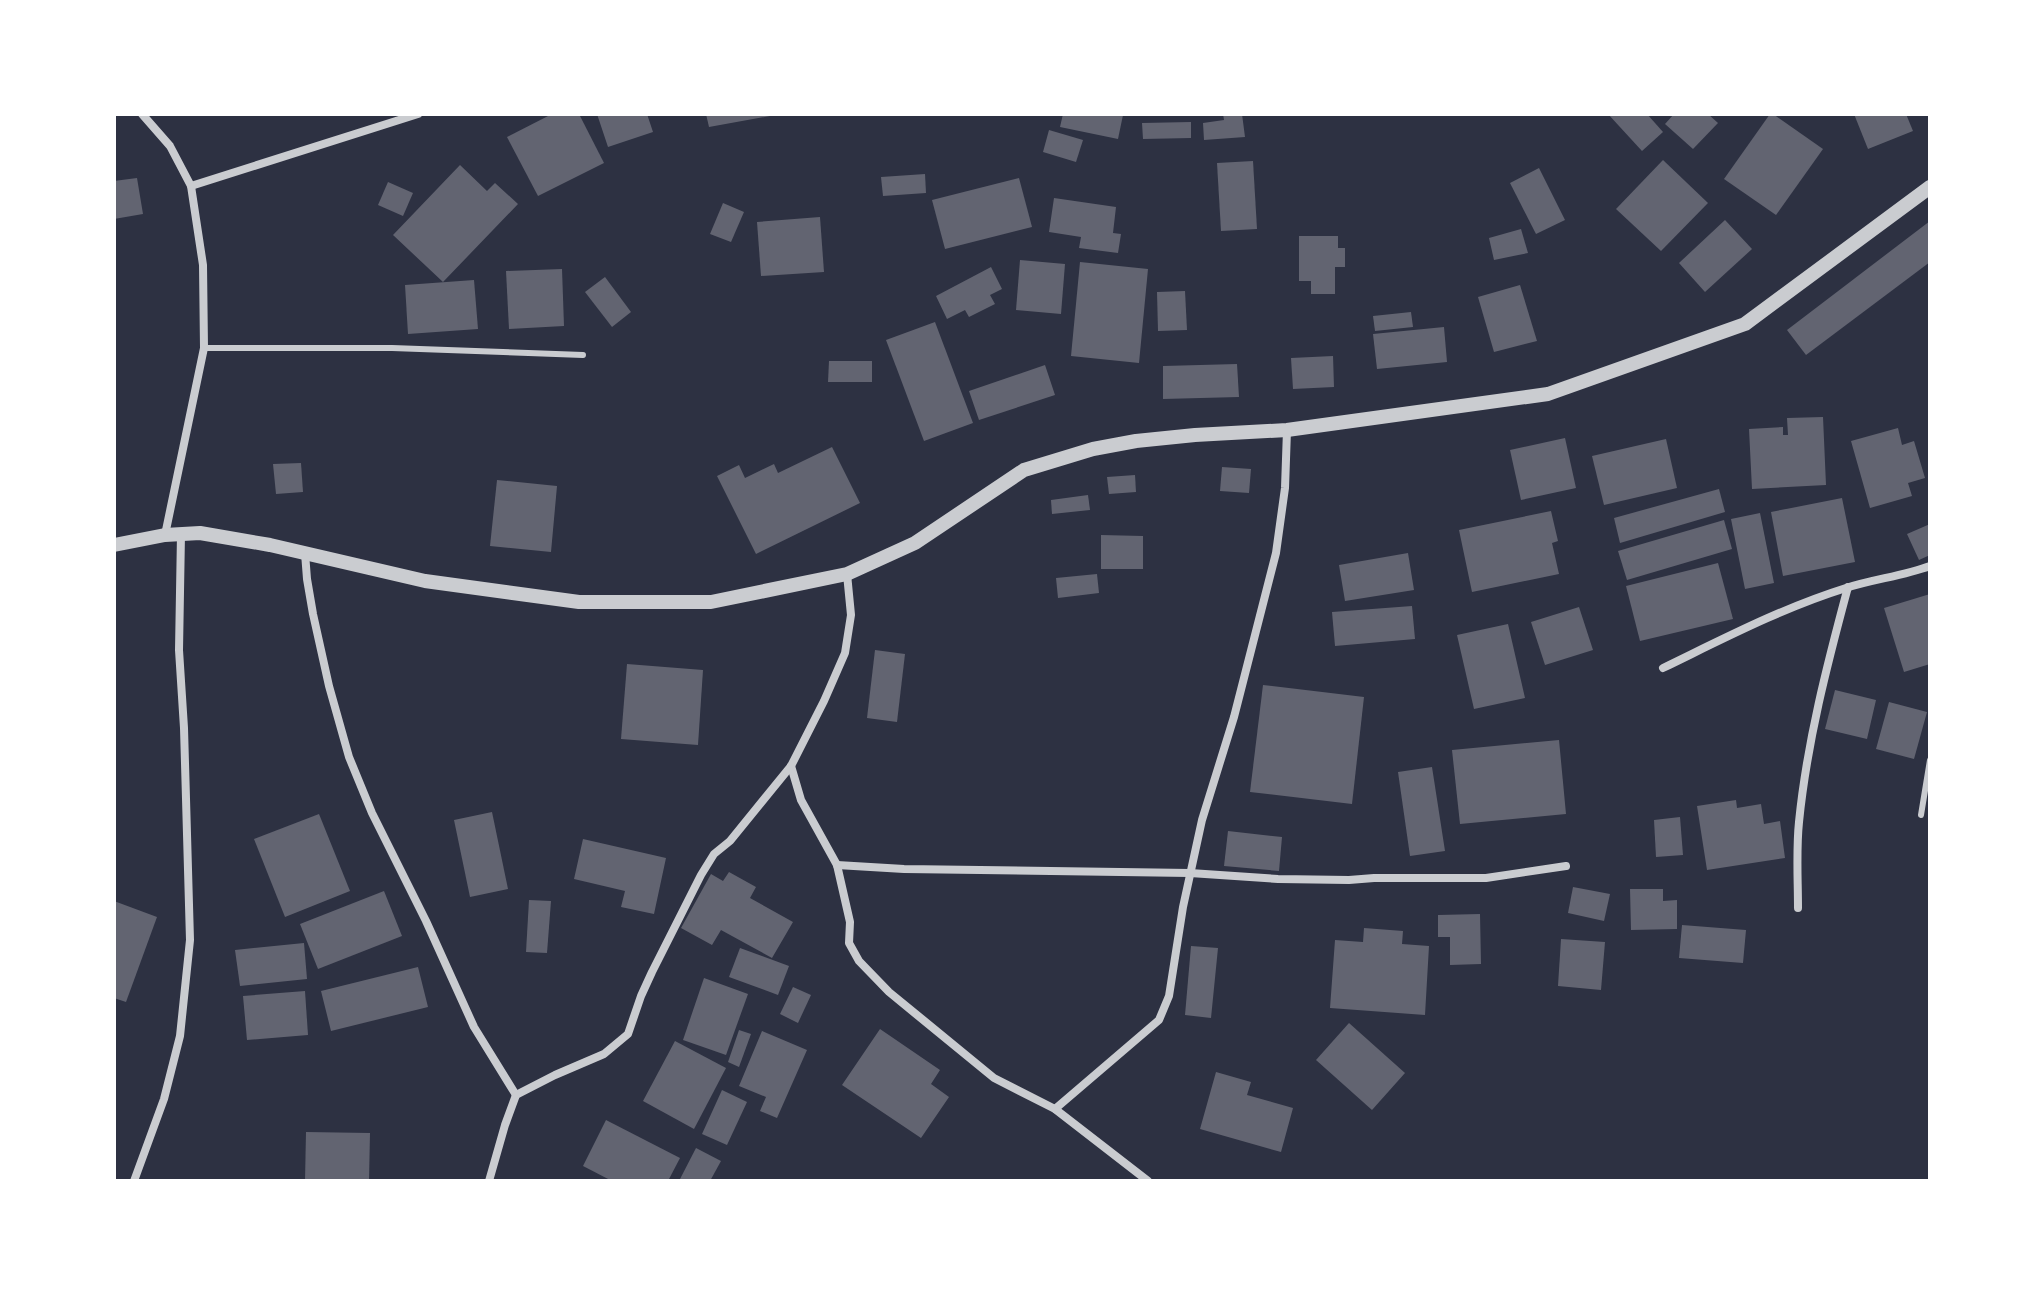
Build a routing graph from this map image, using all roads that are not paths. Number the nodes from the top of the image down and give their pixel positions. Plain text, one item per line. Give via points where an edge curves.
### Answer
1 (142, 114) edge
2 (418, 114) edge
3 (191, 186) junction
4 (1930, 187) edge
5 (204, 348) junction
6 (583, 355) dead end
7 (1287, 430) junction
8 (181, 534) junction
9 (165, 535) junction
10 (114, 545) edge
11 (305, 553) junction
12 (1930, 566) edge
13 (847, 574) junction
14 (1848, 587) junction
15 (1663, 668) dead end
16 (1930, 760) edge
17 (791, 766) junction
18 (1921, 815) dead end
19 (837, 865) junction
20 (1566, 866) dead end
21 (1190, 873) junction
22 (1798, 908) dead end
23 (516, 1095) junction
24 (1055, 1109) junction
25 (134, 1181) edge
26 (489, 1181) edge
27 (1148, 1181) edge

1 - 3 street via 170,146
2 - 3 street
3 - 5 street via 203,265
4 - 7 street via 1745,324 1548,394
5 - 6 lane
5 - 9 street
7 - 13 street via 1136,441 1024,470 915,543
7 - 21 street via 1276,553
8 - 9 street
8 - 11 street
8 - 25 street via 179,650 190,940 180,1036
9 - 10 street
11 - 13 street via 425,581 579,602 711,602
11 - 23 street via 313,614 349,757 474,1027
12 - 14 street
13 - 17 street via 851,615 845,653
14 - 15 street via 1771,616
14 - 22 street via 1821,687 1804,783
16 - 18 lane
17 - 19 street via 801,800
17 - 23 street via 714,854 652,972 628,1034 604,1054
19 - 21 street
19 - 24 street via 850,922 849,943 859,961 994,1078
20 - 21 street via 1486,878 1278,879
21 - 24 street via 1169,996 1159,1020
23 - 26 street
24 - 27 street

